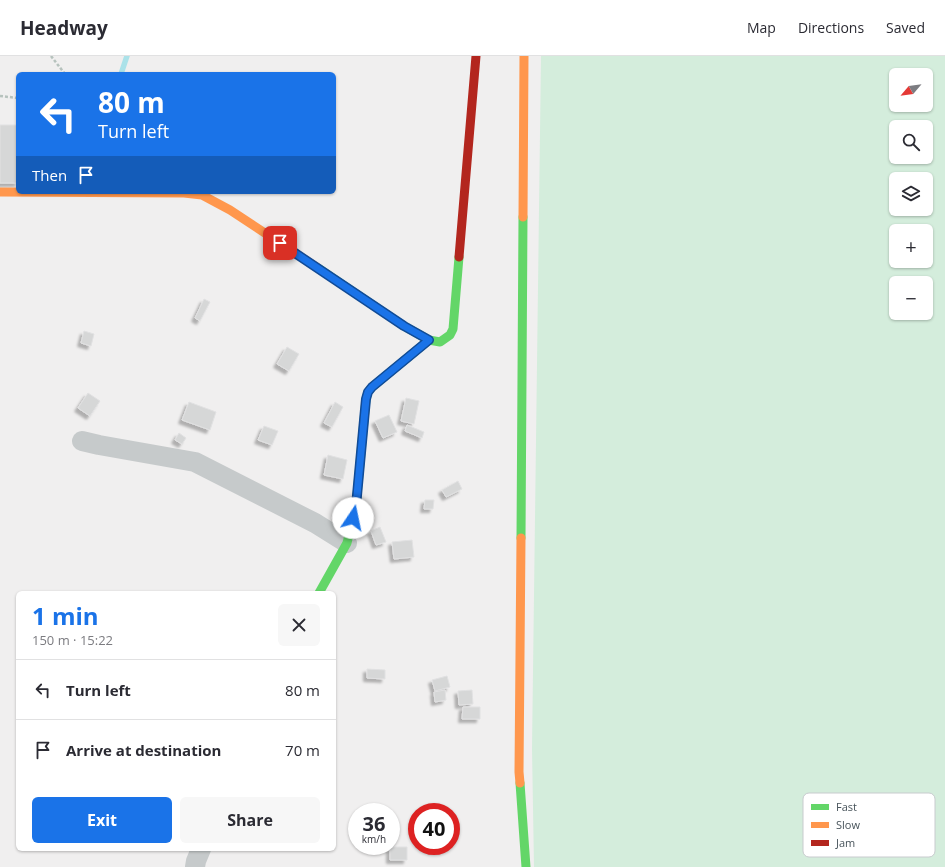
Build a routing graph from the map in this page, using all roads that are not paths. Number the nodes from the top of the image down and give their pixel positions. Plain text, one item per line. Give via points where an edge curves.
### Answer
1 (476, 56) edge
2 (524, 56) edge
3 (1, 192) edge
4 (16, 192) edge
5 (184, 194) edge
6 (429, 340) junction
7 (82, 441) dead end
8 (347, 543) junction
9 (320, 591) edge
10 (200, 851) edge
11 (195, 867) edge
12 (526, 867) edge

1 - 6 street via 453,329 450,335 440,342
2 - 12 street via 519,772
3 - 4 street
5 - 6 street via 202,195 214,201
6 - 8 street via 368,392 356,506
7 - 8 street via 195,462 314,523
8 - 9 street
10 - 11 street

